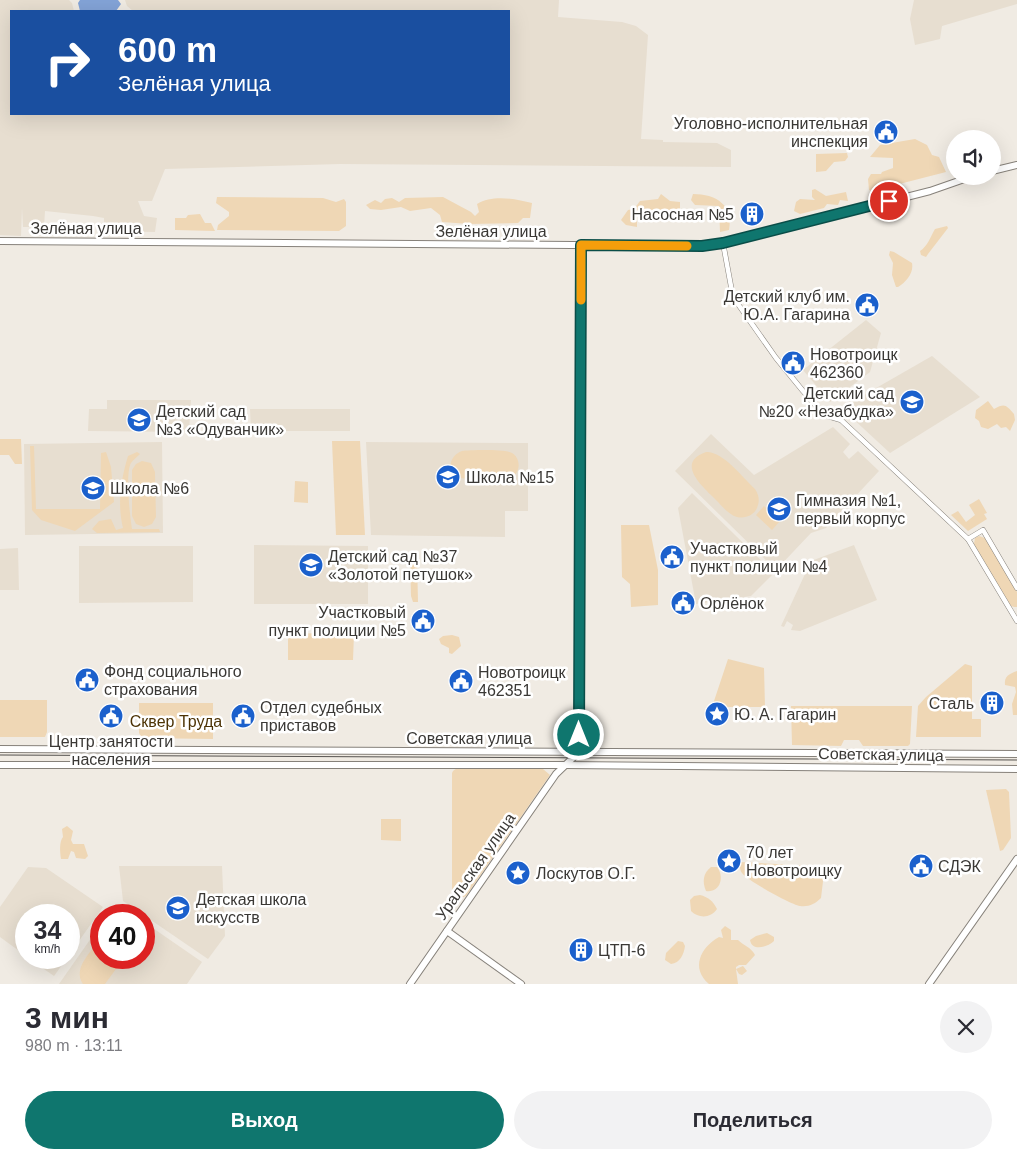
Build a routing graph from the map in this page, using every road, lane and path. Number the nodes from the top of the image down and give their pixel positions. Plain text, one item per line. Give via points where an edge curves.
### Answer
1 (1017, 164) edge
2 (1001, 168) edge
3 (946, 185) edge
4 (0, 241) edge
5 (723, 243) junction
6 (581, 245) junction
7 (968, 539) junction
8 (1017, 588) edge
9 (1017, 621) edge
10 (0, 749) edge
11 (578, 752) junction
12 (1017, 754) edge
13 (0, 765) edge
14 (565, 765) junction
15 (1017, 769) edge
16 (1017, 860) edge
17 (447, 931) junction
18 (410, 984) edge
19 (521, 984) edge
20 (929, 984) edge

1 - 2 main road
3 - 5 main road, Зелёная улица
4 - 6 main road, Зелёная улица
5 - 6 main road, Зелёная улица via 702,246
5 - 7 street via 733,298 803,391 824,415 842,420
6 - 11 main road
7 - 8 street via 983,530
7 - 9 street
10 - 11 main road, Советская улица
11 - 12 main road, Советская улица
11 - 14 main road
13 - 14 main road, Советская улица
14 - 15 main road, Советская улица
14 - 17 main road, Уральская улица
16 - 20 main road
17 - 18 main road, Уральская улица
17 - 19 main road

